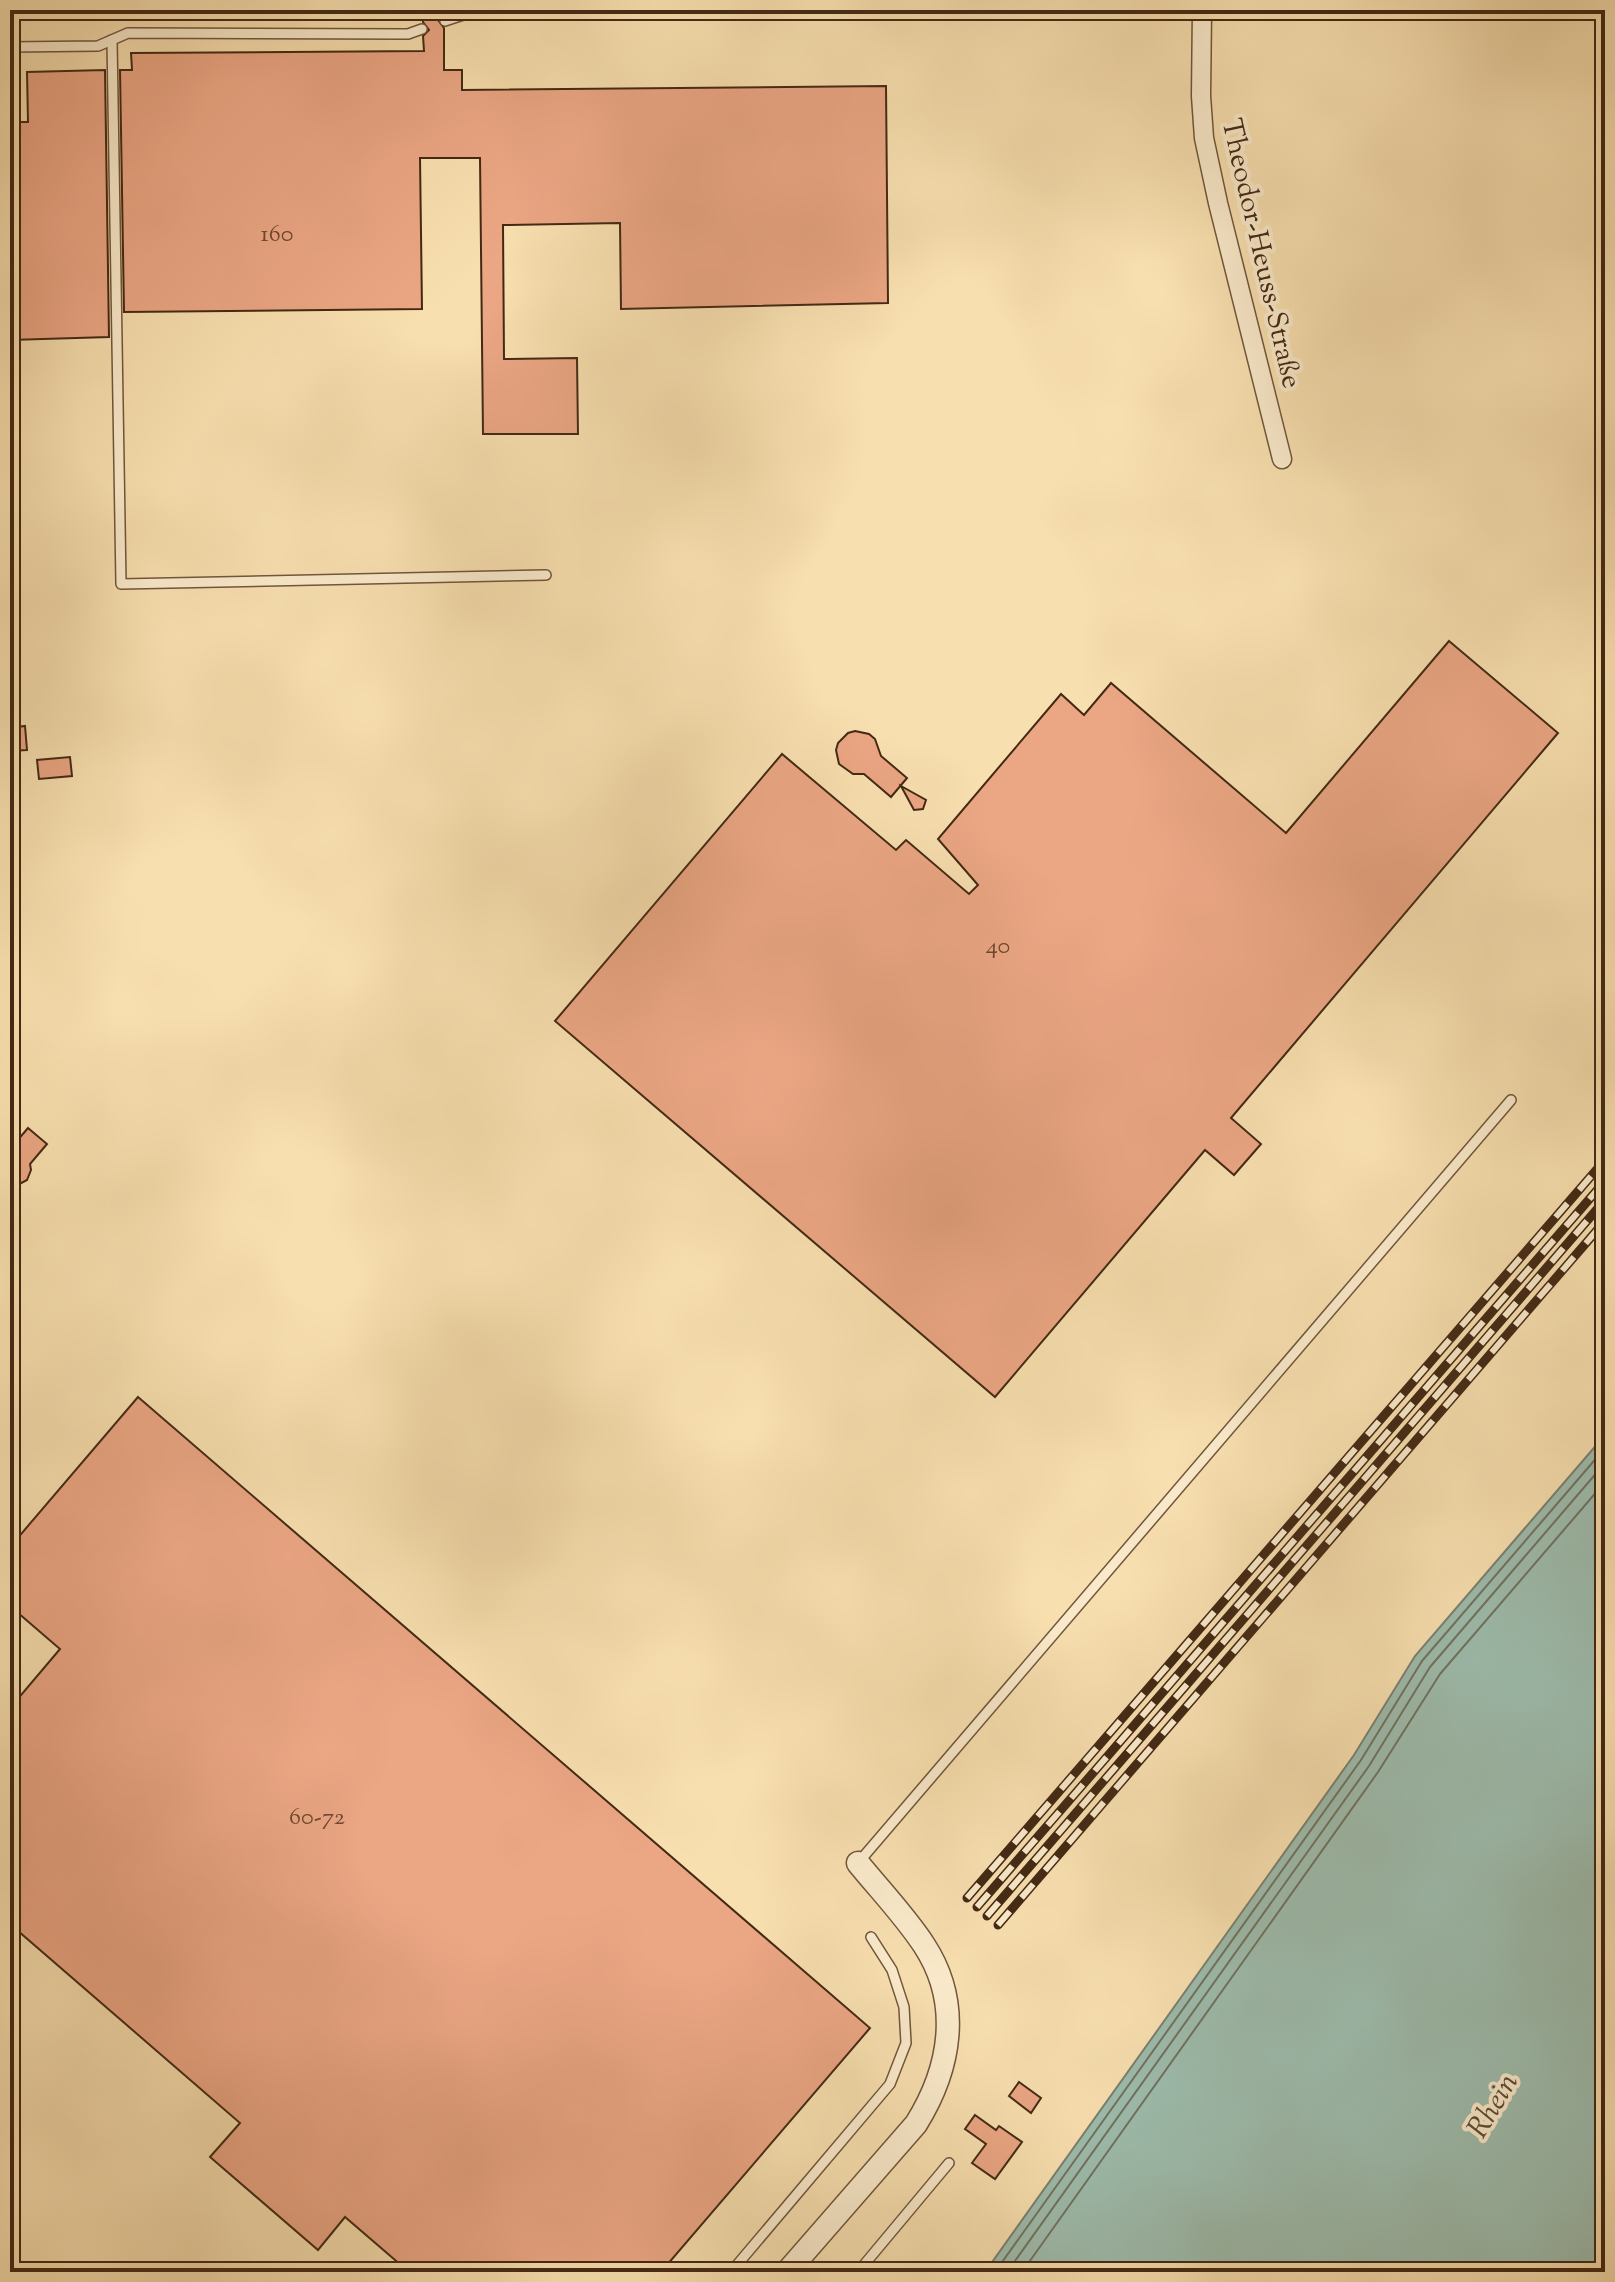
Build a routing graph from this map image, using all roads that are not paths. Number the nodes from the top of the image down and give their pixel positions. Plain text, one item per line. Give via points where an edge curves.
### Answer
1 (598, 10) edge
2 (1202, 10) edge
3 (445, 21) dead end
4 (422, 29) dead end
5 (112, 40) junction
6 (10, 47) edge
7 (1282, 459) dead end
8 (546, 575) dead end
9 (1511, 1100) dead end
10 (858, 1863) joint
11 (871, 1937) dead end
12 (949, 2163) dead end
13 (731, 2272) edge
14 (788, 2272) edge
15 (858, 2272) edge

1 - 3 lane via 469,13
2 - 7 street, Theodor-Heuss-Straße via 1204,138
4 - 5 lane via 408,34 128,33
5 - 6 lane via 98,46
5 - 8 lane via 121,584
9 - 10 lane
10 - 14 street via 924,1945 938,1971 949,2026 944,2064 916,2124
11 - 13 lane via 892,1970 904,2007 906,2043 890,2084
12 - 15 lane

